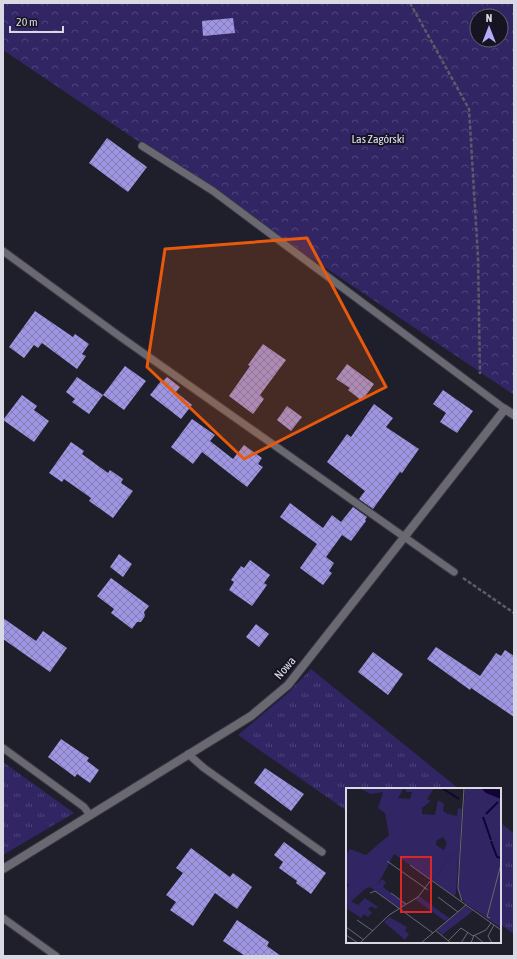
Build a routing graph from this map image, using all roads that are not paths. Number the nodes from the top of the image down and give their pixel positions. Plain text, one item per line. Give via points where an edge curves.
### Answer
1 (142, 146) dead end
2 (3, 251) edge
3 (505, 409) junction
4 (514, 416) edge
5 (404, 537) junction
6 (454, 572) road end
7 (3, 748) edge
8 (188, 754) junction
9 (90, 815) junction
10 (322, 852) dead end
11 (3, 869) edge
12 (3, 918) edge
13 (56, 956) edge

1 - 3 lane via 213,191
2 - 5 lane
3 - 4 street
3 - 5 street, Nowa
5 - 6 lane
5 - 8 street, Nowa via 288,685 250,716
7 - 9 lane via 84,807
8 - 9 street, Nowa
8 - 10 lane
9 - 11 street, Nowa
12 - 13 lane

